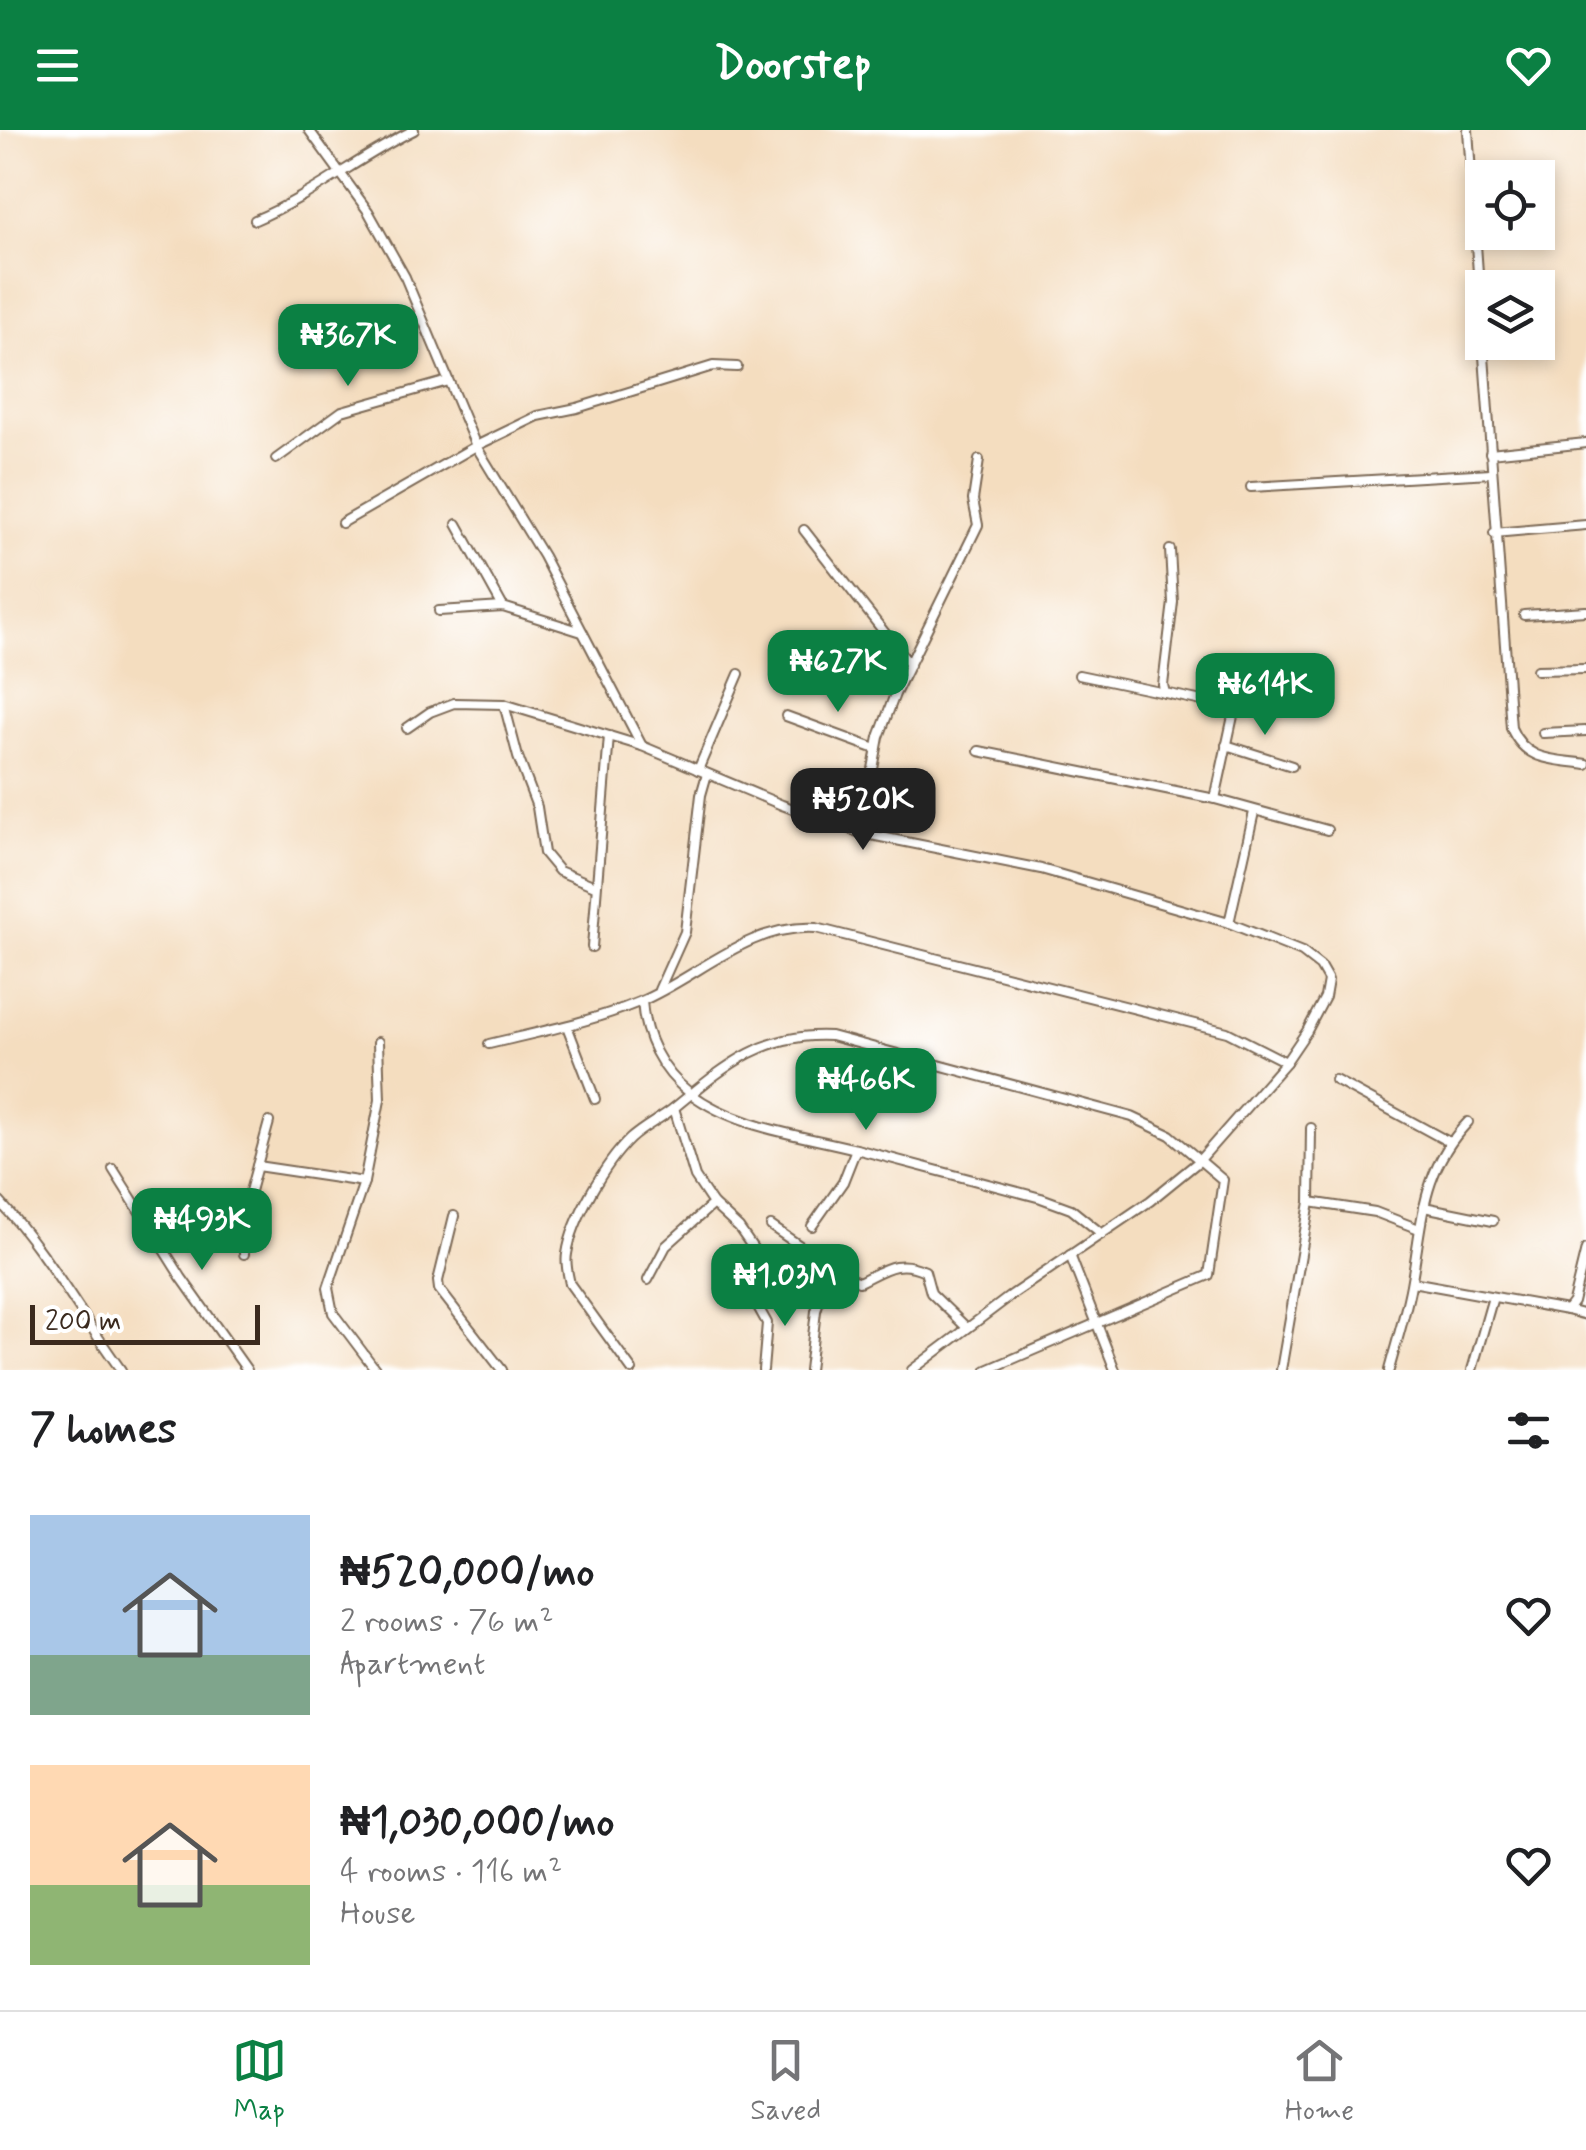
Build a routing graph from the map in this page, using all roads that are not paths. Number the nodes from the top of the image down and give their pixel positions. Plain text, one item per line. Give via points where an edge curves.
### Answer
1 (308, 130) edge
2 (414, 130) edge
3 (1468, 130) edge
4 (342, 175) junction
5 (255, 220) dead end
6 (1478, 270) edge
7 (1484, 360) edge
8 (737, 367) dead end
9 (448, 381) junction
10 (1586, 443) edge
11 (476, 446) junction
12 (1490, 453) junction
13 (276, 459) dead end
14 (978, 460) dead end
15 (1491, 473) junction
16 (1251, 487) dead end
17 (342, 522) dead end
18 (456, 524) dead end
19 (1586, 525) edge
20 (804, 530) dead end
21 (1494, 533) junction
22 (1170, 550) dead end
23 (502, 607) junction
24 (1586, 610) edge
25 (439, 611) dead end
26 (1524, 615) dead end
27 (582, 632) junction
28 (910, 666) junction
29 (1586, 668) edge
30 (1538, 670) dead end
31 (738, 674) dead end
32 (1080, 675) dead end
33 (1164, 693) junction
34 (504, 704) junction
35 (1289, 708) dead end
36 (1231, 709) junction
37 (786, 716) dead end
38 (407, 728) dead end
39 (1586, 730) edge
40 (1543, 733) dead end
41 (609, 736) junction
42 (642, 746) junction
43 (1226, 746) junction
44 (876, 749) junction
45 (980, 752) dead end
46 (1586, 764) edge
47 (1292, 766) dead end
48 (702, 772) junction
49 (1215, 799) junction
50 (1254, 812) junction
51 (1326, 830) dead end
52 (861, 834) junction
53 (595, 886) junction
54 (1230, 923) junction
55 (592, 946) dead end
56 (659, 990) junction
57 (642, 1001) junction
58 (567, 1026) junction
59 (378, 1042) dead end
60 (489, 1044) dead end
61 (1286, 1062) junction
62 (1336, 1080) dead end
63 (690, 1093) junction
64 (594, 1099) dead end
65 (674, 1108) junction
66 (269, 1122) dead end
67 (1468, 1122) dead end
68 (1310, 1128) dead end
69 (1449, 1142) junction
70 (856, 1150) junction
71 (1198, 1162) junction
72 (257, 1166) junction
73 (113, 1169) dead end
74 (364, 1182) junction
75 (0, 1202) edge
76 (1310, 1202) junction
77 (713, 1204) junction
78 (1424, 1207) junction
79 (454, 1216) dead end
80 (1494, 1220) dead end
81 (771, 1226) dead end
82 (812, 1226) dead end
83 (1419, 1229) junction
84 (1102, 1234) junction
85 (1586, 1249) edge
86 (755, 1252) dead end
87 (244, 1254) dead end
88 (1070, 1255) junction
89 (828, 1268) junction
90 (648, 1280) dead end
91 (1412, 1282) junction
92 (1493, 1296) junction
93 (757, 1304) dead end
94 (1567, 1310) junction
95 (1586, 1315) edge
96 (1098, 1320) junction
97 (967, 1328) junction
98 (121, 1370) edge
99 (247, 1370) edge
100 (376, 1370) edge
101 (502, 1370) edge
102 (632, 1370) edge
103 (763, 1370) edge
104 (809, 1370) edge
105 (912, 1370) edge
106 (988, 1370) edge
107 (1116, 1370) edge
108 (1281, 1370) edge
109 (1389, 1370) edge
110 (1472, 1370) edge

1 - 4 street
2 - 4 street
3 - 6 street
4 - 5 street
4 - 9 street via 405,277
7 - 12 street
8 - 11 street via 714,366 538,416
9 - 11 street
9 - 13 street via 342,411
10 - 12 street
11 - 17 street
11 - 27 street
12 - 15 street
14 - 28 street via 978,525
15 - 16 street
15 - 21 street
18 - 23 street
19 - 21 street
20 - 28 street
21 - 46 street via 1511,728 1531,755
22 - 33 street via 1173,602
23 - 25 street
23 - 27 street
24 - 26 street
27 - 42 street
28 - 44 street
29 - 30 street
31 - 48 street
32 - 33 street
33 - 36 street
34 - 38 street via 454,702
34 - 41 street
34 - 53 street via 538,806 544,854 559,872
35 - 36 street
36 - 43 street
37 - 44 street
39 - 40 street
41 - 42 street
41 - 53 street
42 - 48 street
43 - 47 street
43 - 49 street
44 - 52 street
45 - 49 street
48 - 52 street
48 - 56 street via 685,932
49 - 50 street
50 - 51 street
50 - 54 street
52 - 54 street via 1042,869
53 - 55 street
54 - 61 street via 1302,952 1328,980 1325,997
56 - 57 street
56 - 61 street via 746,942 816,928 1227,1032
57 - 58 street
57 - 63 street via 646,1034
58 - 60 street
58 - 64 street
59 - 74 street via 380,1100
61 - 71 street
62 - 69 street
63 - 65 street
63 - 70 street via 747,1122
63 - 71 street via 760,1048 803,1034 831,1036 1132,1117 1170,1135
65 - 77 street via 696,1177
65 - 102 street via 629,1140 598,1179 567,1253 570,1284
66 - 72 street
67 - 69 street
68 - 76 street
69 - 78 street
70 - 82 street
70 - 84 street via 1041,1198 1071,1209
71 - 84 street
71 - 96 street via 1223,1180 1209,1275
72 - 74 street
72 - 87 street via 243,1219
73 - 99 street
74 - 100 street via 328,1288 332,1313
75 - 98 street via 38,1245
76 - 83 street via 1375,1212
76 - 108 street
77 - 86 street
77 - 90 street via 666,1246
78 - 80 street
78 - 83 street
79 - 101 street via 439,1290
81 - 89 street
83 - 91 street
84 - 88 street
85 - 94 street
88 - 96 street
88 - 97 street
89 - 97 street via 860,1282 886,1266 914,1266 925,1271 931,1294
89 - 104 street
91 - 92 street
91 - 109 street
92 - 94 street
92 - 110 street
93 - 103 street via 767,1323
94 - 95 street
96 - 106 street
96 - 107 street
97 - 105 street

